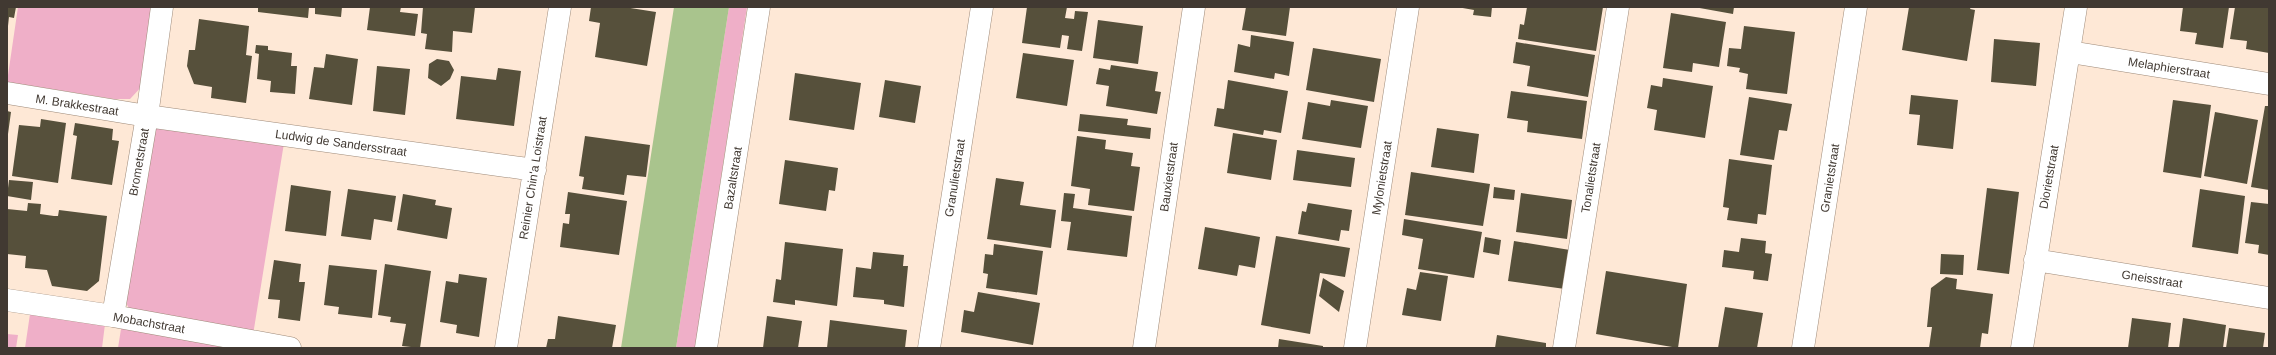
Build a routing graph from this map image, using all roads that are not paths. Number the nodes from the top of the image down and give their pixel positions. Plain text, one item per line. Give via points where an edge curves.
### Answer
1 (162, 7) edge
2 (560, 7) edge
3 (759, 7) edge
4 (982, 7) edge
5 (1194, 7) edge
6 (1408, 7) edge
7 (1618, 7) edge
8 (1856, 7) edge
9 (2076, 7) edge
10 (2070, 52) junction
11 (2269, 84) edge
12 (7, 93) edge
13 (147, 116) junction
14 (535, 170) junction
15 (2035, 260) junction
16 (2269, 298) edge
17 (7, 300) edge
18 (113, 316) junction
19 (290, 348) edge
20 (506, 348) edge
21 (706, 348) edge
22 (929, 348) edge
23 (1144, 348) edge
24 (1355, 348) edge
25 (1564, 348) edge
26 (1803, 348) edge
27 (2022, 348) edge

1 - 13 street, Brometstraat
2 - 14 street, Reinier Chin'a Loistraat
3 - 21 street, Bazaltstraat
4 - 22 street, Granulietstraat
5 - 23 street, Bauxietstraat
6 - 24 street, Mylonietstraat
7 - 25 street, Tonalietstraat
8 - 26 street, Granietstraat
9 - 10 street, Diorietstraat
10 - 11 street, Melaphierstraat
10 - 15 street, Diorietstraat
12 - 13 street, M. Brakkestraat
13 - 14 street, Ludwig de Sandersstraat
13 - 18 street, Brometstraat
14 - 20 street, Reinier Chin'a Loistraat
15 - 16 street, Gneisstraat
15 - 27 street, Diorietstraat
17 - 18 street, Mobachstraat
18 - 19 street, Mobachstraat

